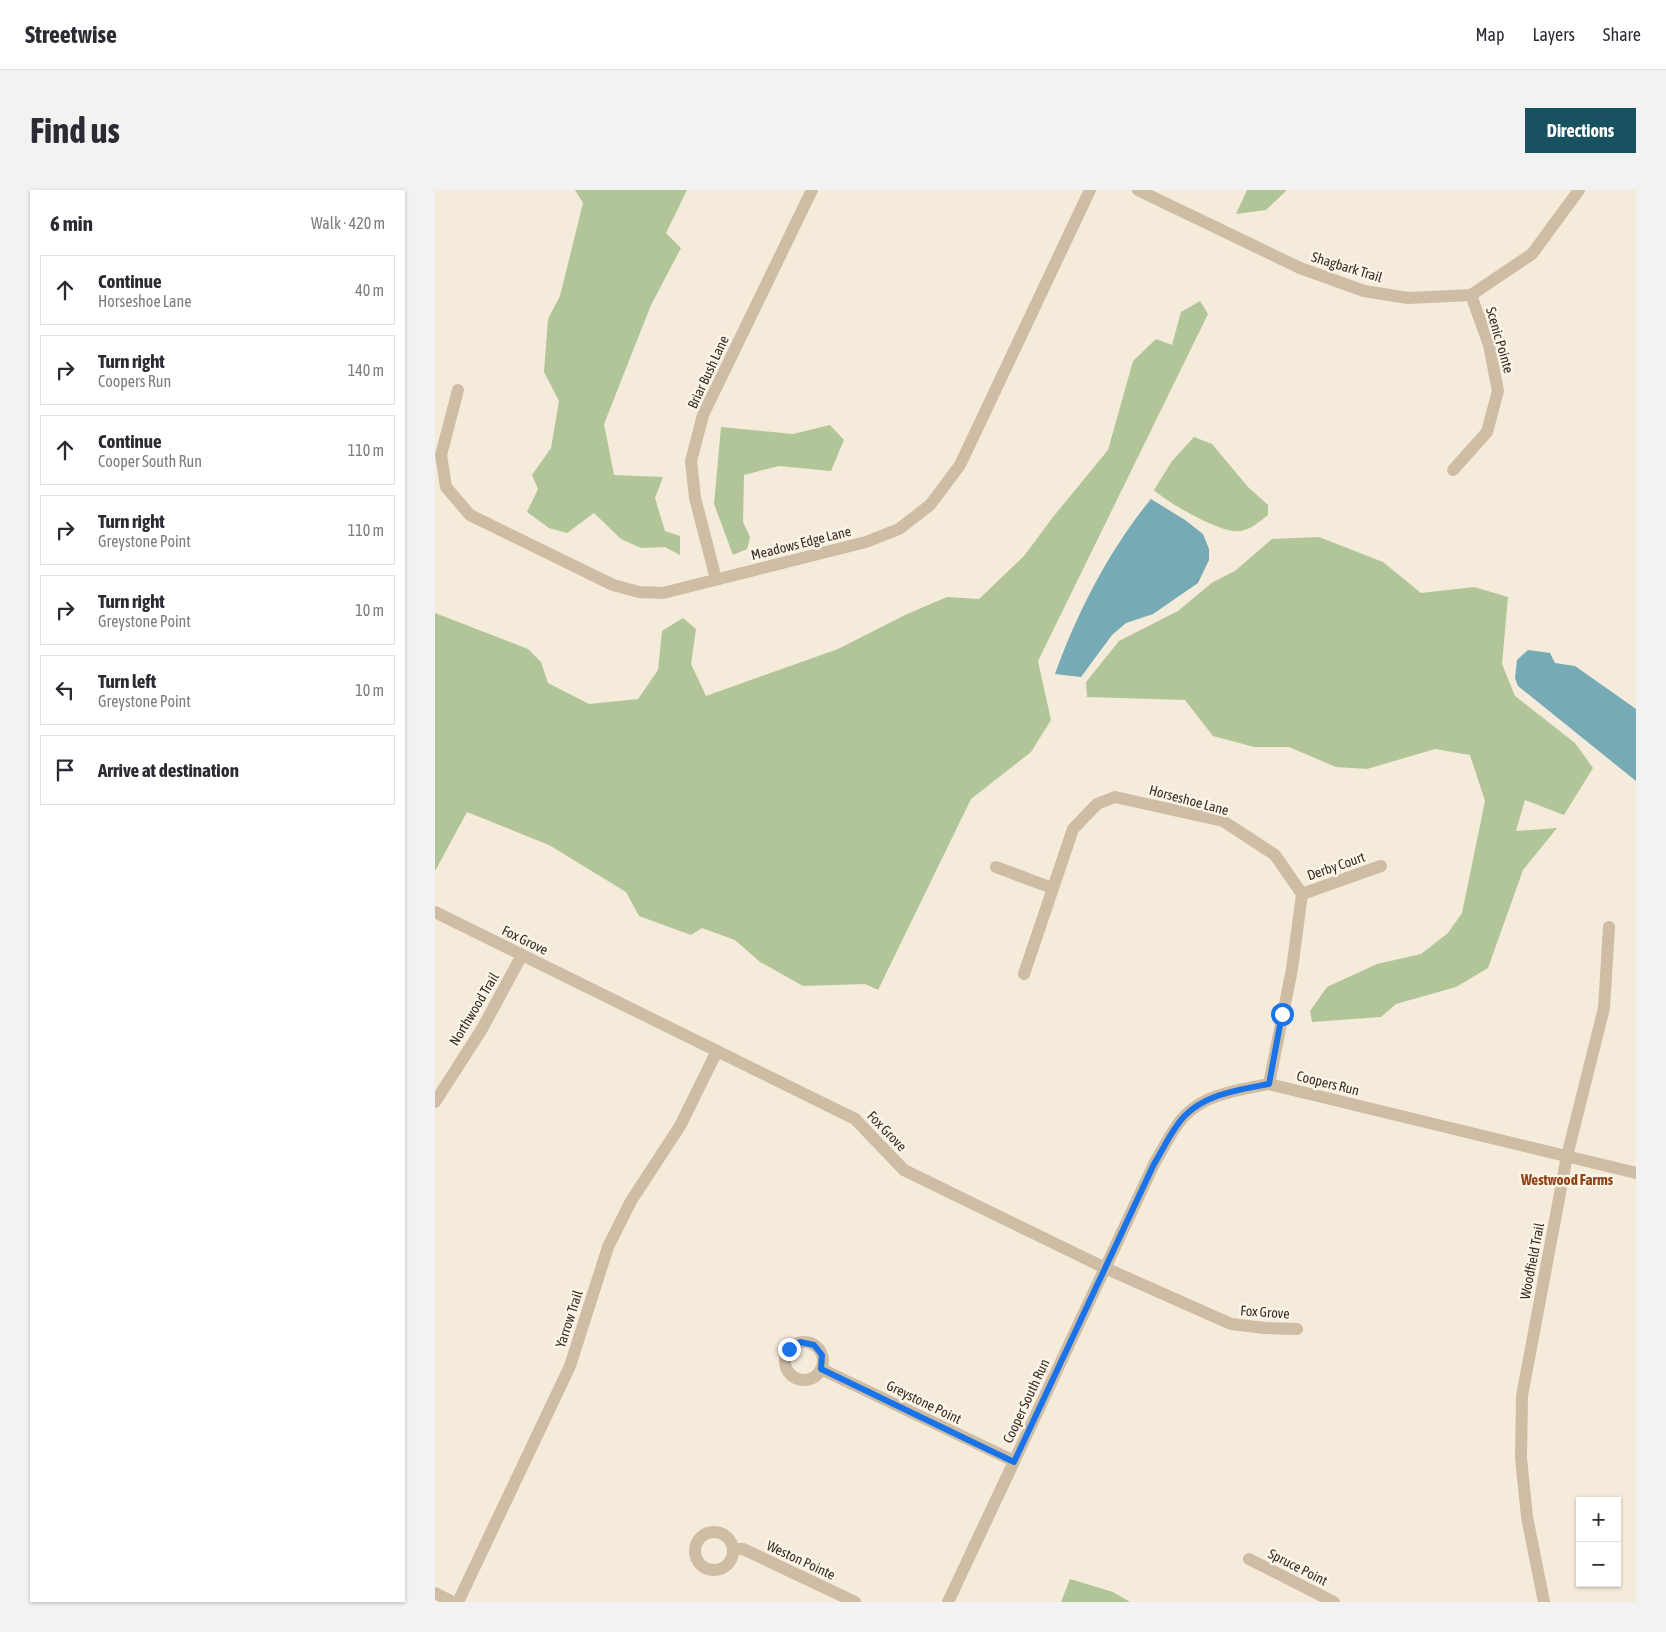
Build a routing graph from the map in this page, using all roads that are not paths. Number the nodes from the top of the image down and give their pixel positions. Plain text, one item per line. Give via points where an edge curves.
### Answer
1 (812, 190) edge
2 (1090, 190) edge
3 (1138, 190) edge
4 (1579, 190) edge
5 (1471, 295) junction
6 (458, 390) dead end
7 (1453, 470) dead end
8 (716, 579) junction
9 (1381, 866) dead end
10 (996, 867) dead end
11 (1052, 888) junction
12 (1301, 894) junction
13 (435, 912) edge
14 (1609, 927) dead end
15 (522, 955) junction
16 (1024, 974) dead end
17 (717, 1051) junction
18 (1269, 1084) junction
19 (435, 1102) edge
20 (1567, 1156) junction
21 (1636, 1174) edge
22 (1105, 1268) junction
23 (1297, 1328) dead end
24 (821, 1369) dead end
25 (1014, 1462) junction
26 (733, 1550) dead end
27 (1249, 1559) dead end
28 (435, 1593) edge
29 (453, 1602) edge
30 (458, 1602) edge
31 (855, 1602) edge
32 (948, 1602) edge
33 (1334, 1602) edge
34 (1544, 1602) edge

1 - 8 street, Briar Bush Lane via 703,415 691,461 695,498
2 - 8 street, Meadows Edge Lane via 960,465 930,505 899,529 866,542
3 - 5 street, Shagbark Trail via 1300,268 1364,291 1408,298
4 - 5 street via 1531,254
5 - 7 street, Scenic Pointe via 1489,345 1498,391 1487,432
6 - 8 street, Meadows Edge Lane via 441,455 446,487 469,515 613,585 639,592 663,593
9 - 12 street, Derby Court
10 - 11 street
11 - 12 street, Horseshoe Lane via 1073,829 1097,804 1115,797 1223,822 1275,855
11 - 16 street, Horseshoe Lane
12 - 18 street via 1292,969
13 - 15 street, Fox Grove
14 - 20 street, Woodfield Trail via 1604,1008
15 - 17 street, Fox Grove
15 - 19 street, Northwood Trail via 482,1029
17 - 22 street, Fox Grove via 855,1119 904,1170
17 - 30 street, Yarrow Trail via 680,1126 631,1201 607,1247 570,1366
18 - 20 street, Coopers Run
18 - 22 street, Coopers Run via 1204,1101 1179,1122 1154,1164
20 - 21 street, Coopers Run
20 - 34 street, Woodfield Trail via 1522,1396 1521,1458 1527,1516
22 - 23 street, Fox Grove via 1231,1324
22 - 25 street, Cooper South Run
24 - 25 street, Greystone Point
25 - 32 street, Cooper South Run
26 - 31 street, Weston Pointe via 743,1550
27 - 33 street, Spruce Point
28 - 29 street

